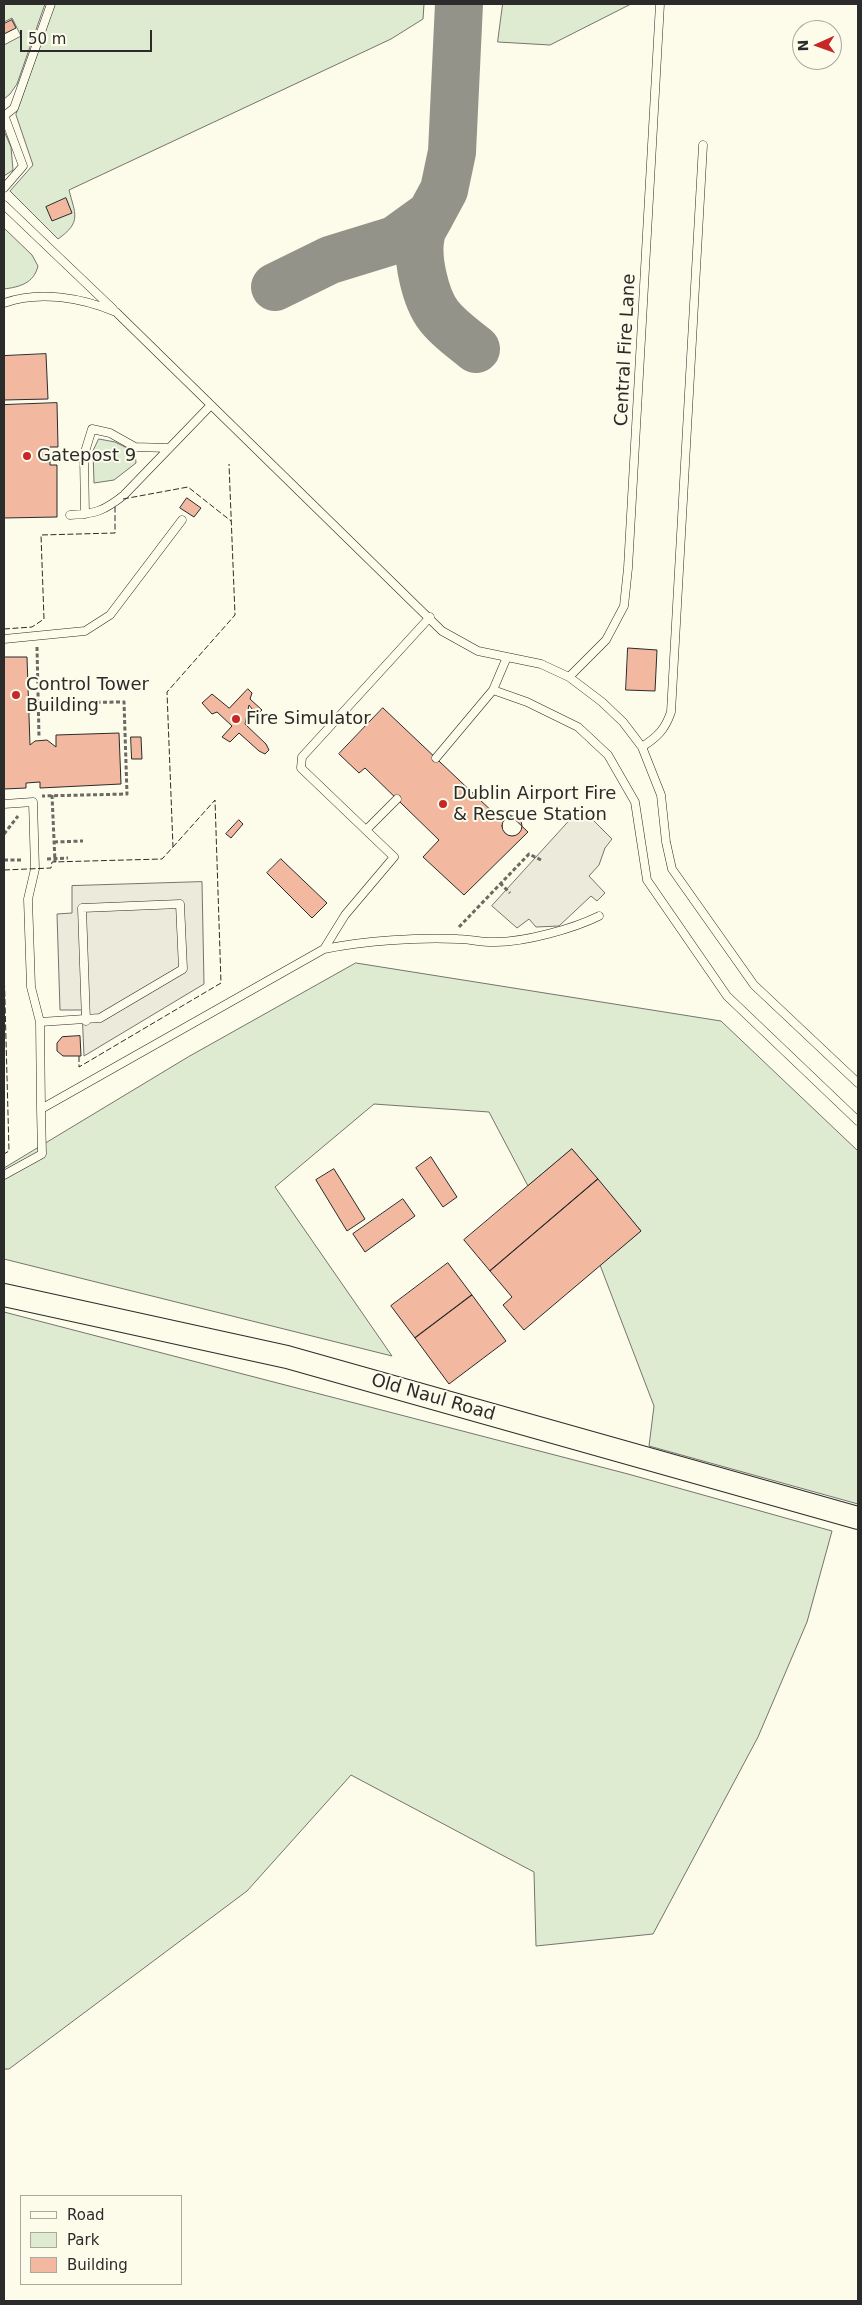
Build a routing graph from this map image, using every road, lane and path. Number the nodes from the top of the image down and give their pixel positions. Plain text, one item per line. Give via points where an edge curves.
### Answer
1 (51, 4) edge
2 (660, 4) edge
3 (4, 115) edge
4 (703, 145) dead end
5 (4, 188) edge
6 (4, 205) edge
7 (4, 303) edge
8 (116, 312) junction
9 (211, 405) junction
10 (169, 448) junction
11 (85, 514) junction
12 (70, 515) dead end
13 (182, 520) dead end
14 (430, 617) junction
15 (37, 637) junction
16 (4, 639) edge
17 (506, 657) junction
18 (568, 677) junction
19 (493, 690) junction
20 (38, 703) junction
21 (40, 737) dead end
22 (642, 747) junction
23 (436, 758) dead end
24 (52, 795) junction
25 (397, 799) dead end
26 (34, 802) junction
27 (4, 804) edge
28 (366, 830) junction
29 (83, 841) dead end
30 (54, 842) junction
31 (541, 860) dead end
32 (55, 862) dead end
33 (500, 883) junction
34 (510, 893) dead end
35 (599, 916) dead end
36 (456, 930) dead end
37 (324, 949) junction
38 (86, 1021) junction
39 (40, 1022) junction
40 (858, 1083) edge
41 (41, 1109) junction
42 (858, 1121) edge
43 (4, 1176) edge
44 (4, 1295) edge
45 (858, 1518) edge

1 - 3 lane via 14,108
2 - 18 lane, Central Fire Lane via 624,606 606,640
3 - 5 lane via 22,166
4 - 22 lane via 671,712 659,736
6 - 8 lane
7 - 8 lane via 24,298 56,297
8 - 9 lane
9 - 10 lane
9 - 14 lane
10 - 11 lane via 124,495 99,512
10 - 11 lane via 135,448 110,433 92,429 84,454
11 - 12 lane
13 - 15 lane via 110,615 85,631
14 - 17 lane via 442,631 478,651
14 - 28 lane via 302,757 301,768
15 - 16 lane
15 - 20 path
17 - 18 lane via 541,664
17 - 19 lane
18 - 22 lane via 602,702
19 - 23 lane
19 - 42 lane via 527,702 578,727 608,755 635,802 647,880 727,996
20 - 21 path
20 - 24 path via 124,702 128,794
22 - 40 lane via 661,795 672,869 754,985
24 - 26 path
24 - 30 path
25 - 28 lane
26 - 27 lane
26 - 39 lane via 35,869 28,909 31,987
28 - 37 lane via 394,857 345,915
29 - 30 path
30 - 32 path
31 - 33 path via 529,854
33 - 34 path
33 - 36 path
35 - 37 lane via 526,940 403,941
37 - 41 lane
38 - 38 lane via 82,908 180,904 183,969 100,1018
38 - 39 lane
39 - 41 lane
41 - 43 lane via 42,1154
44 - 45 main road, Old Naul Road via 287,1357

